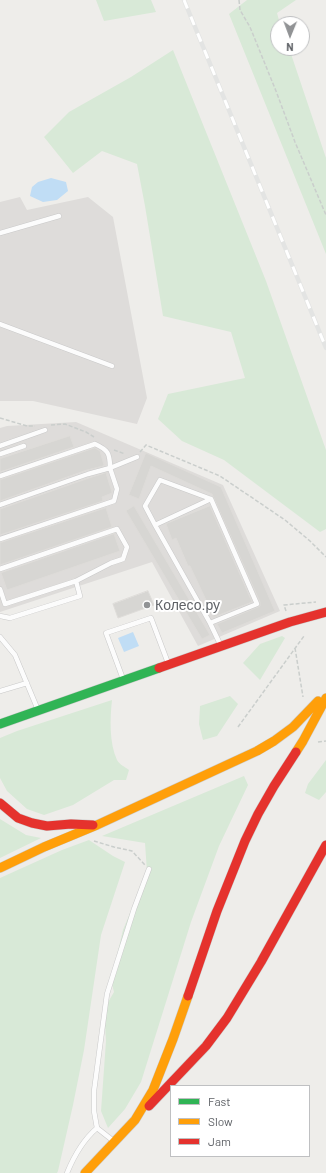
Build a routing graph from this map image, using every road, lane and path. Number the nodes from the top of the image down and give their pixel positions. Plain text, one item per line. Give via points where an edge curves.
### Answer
1 (239, 0) edge
2 (326, 215) edge
3 (58, 216) dead end
4 (0, 233) edge
5 (0, 324) edge
6 (112, 366) dead end
7 (0, 418) edge
8 (49, 425) dead end
9 (34, 426) dead end
10 (45, 430) dead end
11 (98, 440) dead end
12 (0, 446) edge
13 (24, 446) dead end
14 (111, 448) dead end
15 (0, 454) edge
16 (137, 457) junction
17 (110, 468) junction
18 (0, 476) edge
19 (211, 500) junction
20 (0, 505) edge
21 (155, 525) junction
22 (0, 539) edge
23 (326, 557) edge
24 (0, 569) edge
25 (76, 581) junction
26 (0, 588) edge
27 (319, 602) dead end
28 (326, 612) edge
29 (0, 616) edge
30 (290, 622) junction
31 (210, 623) junction
32 (304, 636) dead end
33 (2, 639) edge
34 (0, 646) edge
35 (220, 646) junction
36 (295, 648) junction
37 (169, 664) junction
38 (124, 681) junction
39 (27, 683) junction
40 (0, 691) edge
41 (326, 692) edge
42 (326, 698) edge
43 (303, 699) dead end
44 (38, 711) junction
45 (0, 724) edge
46 (238, 727) dead end
47 (326, 741) edge
48 (312, 744) dead end
49 (0, 803) edge
50 (97, 825) junction
51 (89, 840) dead end
52 (326, 845) edge
53 (0, 868) edge
54 (148, 869) joint
55 (135, 1120) junction
56 (97, 1128) junction
57 (114, 1142) junction
58 (68, 1173) edge
59 (85, 1173) edge

1 - 2 path via 240,10 250,27
3 - 4 lane
5 - 6 lane
7 - 9 path
8 - 11 path via 64,424 86,432
10 - 12 lane
13 - 15 lane
14 - 16 path
16 - 17 lane
16 - 23 path via 146,445 220,476 285,520
17 - 18 lane via 110,456 103,448 94,444
17 - 20 lane
17 - 22 lane via 117,489 114,501
19 - 21 lane
19 - 21 lane via 160,480 145,506
19 - 31 lane via 257,604
21 - 31 lane
24 - 25 lane via 117,529 127,547 123,558
25 - 26 lane via 5,604
25 - 29 lane via 80,596 10,618
27 - 30 path via 284,605
28 - 30 main road
30 - 35 main road
31 - 35 lane
32 - 36 path
33 - 34 lane
33 - 39 lane via 15,655
35 - 37 main road
36 - 43 path
36 - 46 path
37 - 38 main road
37 - 38 lane via 151,618 106,633
38 - 44 main road
39 - 40 lane
39 - 44 lane
41 - 50 main road via 293,727 257,751
42 - 55 main road via 245,841 217,911 153,1090
44 - 45 main road
47 - 48 path
49 - 50 main road via 13,815 35,825
50 - 53 main road
51 - 54 path via 132,851
52 - 55 main road via 227,1018 206,1046
54 - 56 lane via 106,994 94,1091
55 - 57 main road
56 - 57 lane
56 - 58 lane via 88,1136
57 - 59 main road

